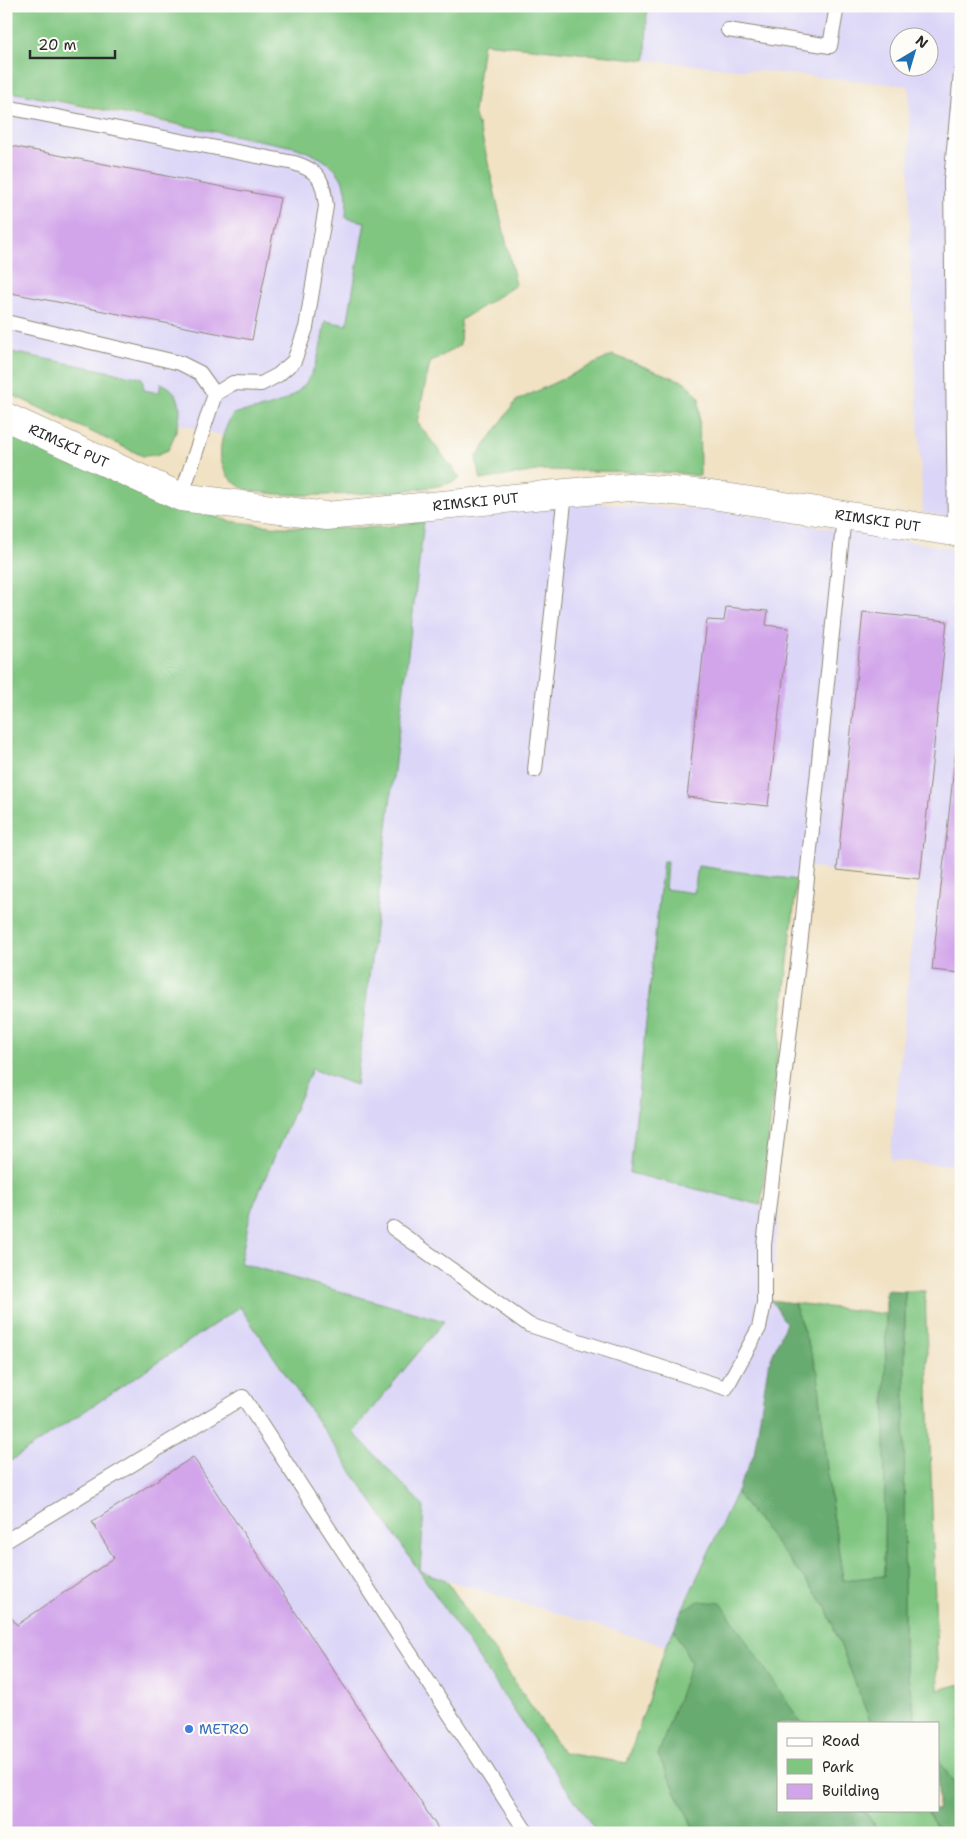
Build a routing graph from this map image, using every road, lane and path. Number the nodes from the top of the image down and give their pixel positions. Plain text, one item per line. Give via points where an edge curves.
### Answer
1 (837, 6) edge
2 (728, 30) dead end
3 (961, 73) edge
4 (6, 107) edge
5 (6, 322) edge
6 (215, 394) junction
7 (6, 417) edge
8 (565, 493) junction
9 (181, 497) junction
10 (844, 516) junction
11 (958, 532) edge
12 (535, 770) dead end
13 (393, 1228) dead end
14 (6, 1541) edge
15 (527, 1833) edge

1 - 2 lane via 830,46
3 - 11 lane via 952,181
4 - 6 lane via 311,168 324,186 326,206 306,328 294,361 278,376 261,384 233,383
5 - 6 lane via 180,362 200,373
6 - 9 lane
7 - 9 street, RIMSKI PUT
8 - 9 street, RIMSKI PUT via 326,516
8 - 10 street, RIMSKI PUT via 629,487 705,494
8 - 12 lane
10 - 11 street, RIMSKI PUT
10 - 13 lane via 764,1245 764,1303 759,1328 726,1388 529,1325
14 - 15 lane via 243,1397

